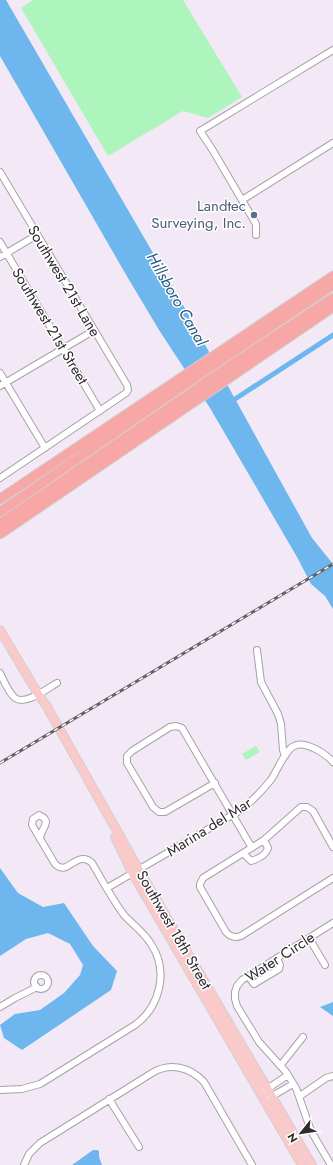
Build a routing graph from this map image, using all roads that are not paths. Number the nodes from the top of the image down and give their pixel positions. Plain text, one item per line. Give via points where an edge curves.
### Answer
1 (333, 50) edge
2 (333, 143) edge
3 (0, 172) edge
4 (242, 200) junction
5 (37, 235) junction
6 (256, 235) dead end
7 (0, 242) edge
8 (7, 253) junction
9 (0, 257) edge
10 (333, 276) edge
11 (333, 286) edge
12 (333, 298) edge
13 (333, 307) edge
14 (93, 330) junction
15 (63, 348) junction
16 (219, 356) junction
17 (229, 372) junction
18 (0, 373) edge
19 (182, 381) junction
20 (3, 384) edge
21 (192, 397) junction
22 (100, 411) junction
23 (45, 448) junction
24 (0, 478) edge
25 (0, 500) edge
26 (0, 512) edge
27 (0, 524) edge
28 (0, 534) edge
29 (0, 630) edge
30 (257, 650) dead end
31 (0, 673) edge
32 (57, 683) dead end
33 (38, 694) junction
34 (285, 756) junction
35 (333, 762) edge
36 (215, 783) junction
37 (233, 815) junction
38 (40, 838) dead end
39 (264, 840) junction
40 (333, 847) edge
41 (252, 848) junction
42 (243, 854) junction
43 (136, 872) junction
44 (333, 878) edge
45 (108, 888) junction
46 (333, 923) edge
47 (309, 938) junction
48 (277, 958) junction
49 (325, 965) dead end
50 (248, 976) junction
51 (36, 987) dead end
52 (0, 1007) edge
53 (303, 1037) dead end
54 (280, 1066) junction
55 (288, 1075) junction
56 (333, 1076) edge
57 (293, 1084) junction
58 (0, 1090) edge
59 (264, 1091) junction
60 (300, 1096) junction
61 (110, 1099) junction
62 (268, 1099) junction
63 (139, 1147) dead end
64 (24, 1165) edge
65 (252, 1165) edge
66 (302, 1165) edge
67 (312, 1165) edge
68 (331, 1165) edge

1 - 4 street via 200,131
2 - 4 street
3 - 5 street, Southwest 21st Lane
4 - 6 street via 256,224
5 - 8 street
5 - 14 street, Southwest 21st Lane
7 - 8 street, Southwest 21st Street
8 - 9 street
8 - 15 street, Southwest 21st Street
10 - 16 highway
11 - 16 highway
12 - 17 highway
13 - 17 highway
14 - 15 street
14 - 22 street, Southwest 21st Lane via 128,390
15 - 20 street
15 - 22 street, Southwest 21st Street
16 - 19 highway
17 - 21 highway
18 - 20 street
19 - 25 highway
19 - 26 highway
20 - 23 street
21 - 27 highway
21 - 28 highway
22 - 23 street
23 - 24 street
29 - 33 main road, Southwest 18th Street
30 - 34 street via 261,682 281,724
31 - 33 street via 15,698 26,700
32 - 33 street
33 - 43 main road, Southwest 18th Street
34 - 35 street, Marina del Mar via 296,745 311,747
34 - 37 street, Marina del Mar via 266,786 251,802
36 - 36 street via 180,726 170,727 127,756 127,763 158,812 165,812
36 - 37 street
37 - 41 street
37 - 43 street, Marina del Mar
38 - 45 street via 54,864 60,868 80,859 89,859
39 - 40 street via 298,809 308,807 313,811
39 - 41 street
39 - 42 street via 268,848 264,855 251,861
41 - 42 street
42 - 44 street via 203,878 200,884 226,932 231,936 241,936
43 - 45 street, Marina del Mar
43 - 59 main road, Southwest 18th Street
45 - 58 street via 125,915 152,945 158,959 161,979 156,998 146,1015 135,1025 40,1084 22,1089
46 - 47 street, Water Circle
47 - 48 street, Water Circle
47 - 49 street
48 - 50 street, Water Circle
48 - 50 street via 279,969 254,984
50 - 54 street, Water Circle via 236,989 236,1003 259,1042
51 - 52 street
53 - 54 street
54 - 55 street, Water Circle
55 - 57 street, Water Circle
55 - 59 street
56 - 60 street
57 - 60 street, Water Circle
57 - 62 street
59 - 62 main road, Southwest 18th Street
60 - 68 street, Water Circle via 311,1131
61 - 63 street
61 - 64 street via 40,1143 29,1154
61 - 65 street via 161,1069 175,1067 189,1070 204,1082
62 - 66 main road, Southwest 18th Street
62 - 67 main road, Southwest 18th Street

